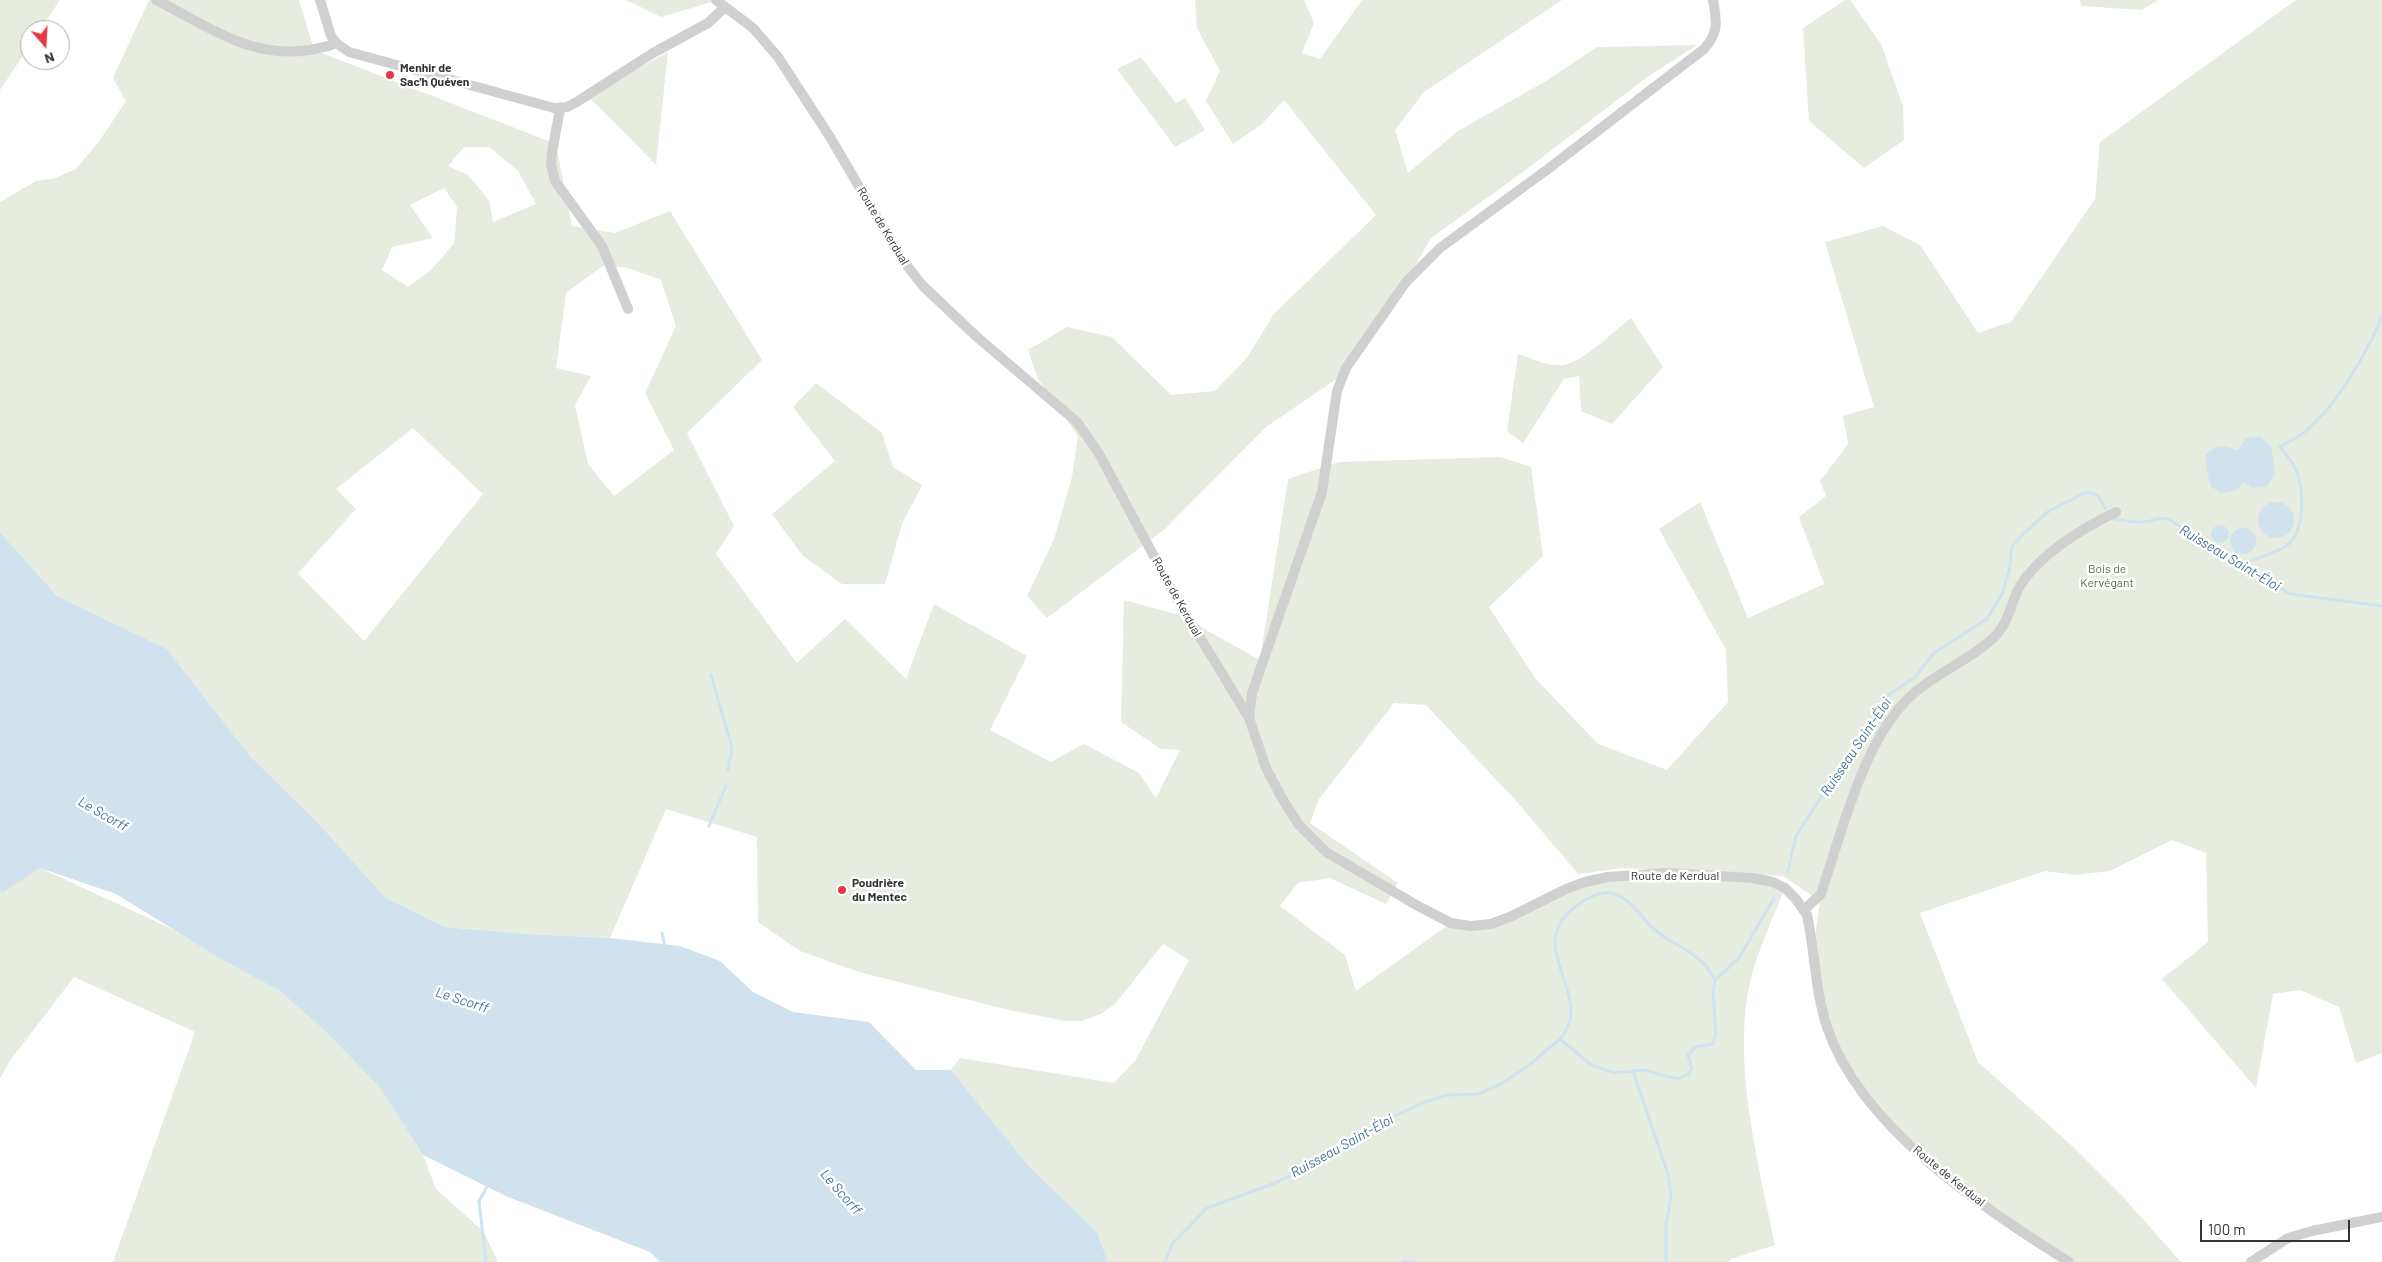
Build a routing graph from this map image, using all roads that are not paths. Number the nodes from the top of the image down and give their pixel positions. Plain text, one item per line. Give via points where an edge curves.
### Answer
1 (156, 0) edge
2 (320, 0) edge
3 (716, 0) edge
4 (1713, 0) edge
5 (725, 7) junction
6 (336, 43) junction
7 (560, 108) junction
8 (628, 309) dead end
9 (2116, 512) dead end
10 (1248, 718) junction
11 (1805, 909) junction
12 (2382, 1217) edge
13 (2069, 1262) edge
14 (2251, 1262) edge

1 - 6 street via 236,41 262,50 288,53
2 - 6 street
3 - 5 street, Route de Kerdual
4 - 10 street via 1717,26 1714,37 1704,49 1435,253 1406,282 1346,368 1337,391 1322,492 1252,694
5 - 7 street via 708,23 653,53 575,103
5 - 10 street, Route de Kerdual via 753,28 778,57 830,137 901,258 923,286 1077,422 1098,452 1178,601
6 - 7 street via 349,52 547,108
7 - 8 street via 551,164 555,181 602,246
9 - 11 street via 2067,540 2034,570 2021,584 2009,617 1996,636 1913,694 1890,719 1866,761 1821,894
10 - 11 street, Route de Kerdual via 1266,768 1299,825 1326,852 1451,923 1470,926 1491,924 1566,889 1608,877 1666,873 1774,882 1785,888
11 - 13 street, Route de Kerdual via 1825,1021 1854,1079 1903,1138 1940,1173
12 - 14 street via 2312,1230 2288,1238

